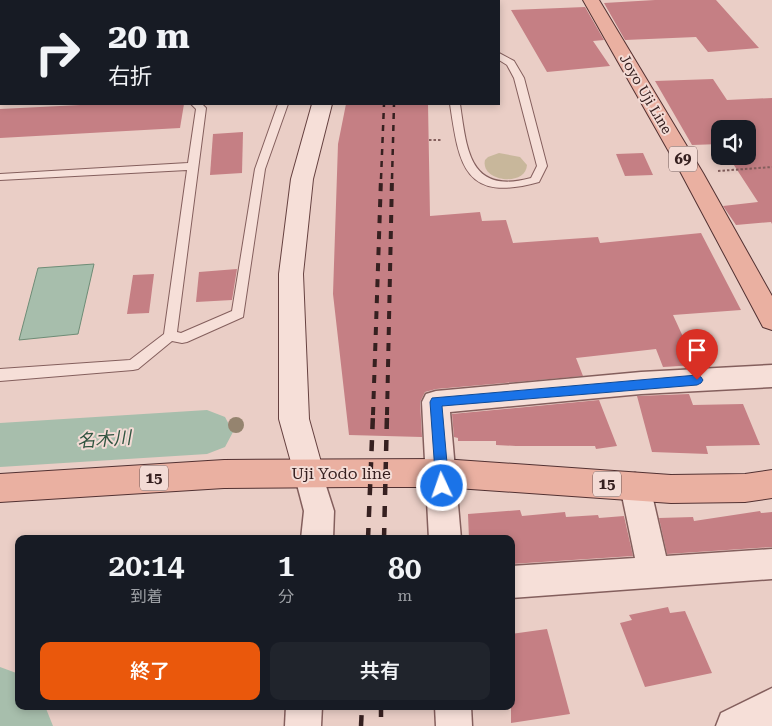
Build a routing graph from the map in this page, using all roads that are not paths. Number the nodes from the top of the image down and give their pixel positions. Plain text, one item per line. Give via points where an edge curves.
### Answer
1 (591, 0) edge
2 (500, 57) edge
3 (197, 105) edge
4 (283, 105) edge
5 (322, 105) edge
6 (455, 105) edge
7 (193, 166) junction
8 (0, 177) edge
9 (772, 320) edge
10 (170, 336) junction
11 (0, 375) edge
12 (772, 376) edge
13 (309, 473) junction
14 (442, 473) junction
15 (772, 484) edge
16 (635, 486) junction
17 (0, 488) edge
18 (317, 535) edge
19 (445, 535) edge
20 (772, 564) edge
21 (654, 572) junction
22 (515, 582) edge
23 (772, 706) edge
24 (304, 710) edge
25 (453, 710) edge
26 (303, 726) edge
27 (454, 726) edge
28 (734, 726) edge

1 - 9 main road, Joyo Uji Line / 69 via 692,173
2 - 6 lane via 511,63 519,78 542,166 535,180 521,185 491,184 475,174 465,160
3 - 7 lane via 201,108
4 - 10 lane via 260,169 238,314 182,338
5 - 13 street via 302,180 291,274 294,419
7 - 8 lane
7 - 10 lane
10 - 11 lane via 133,365
12 - 14 street via 641,383 436,402
13 - 14 main road, Uji Yodo line / 15
13 - 17 main road, Uji Yodo line / 15 via 224,474
13 - 18 street via 319,511
14 - 16 main road, Uji Yodo line / 15
14 - 19 street
15 - 16 main road, Uji Yodo line / 15 via 745,488
16 - 21 street
20 - 21 street
21 - 22 street
23 - 28 street
24 - 26 street
25 - 27 street

